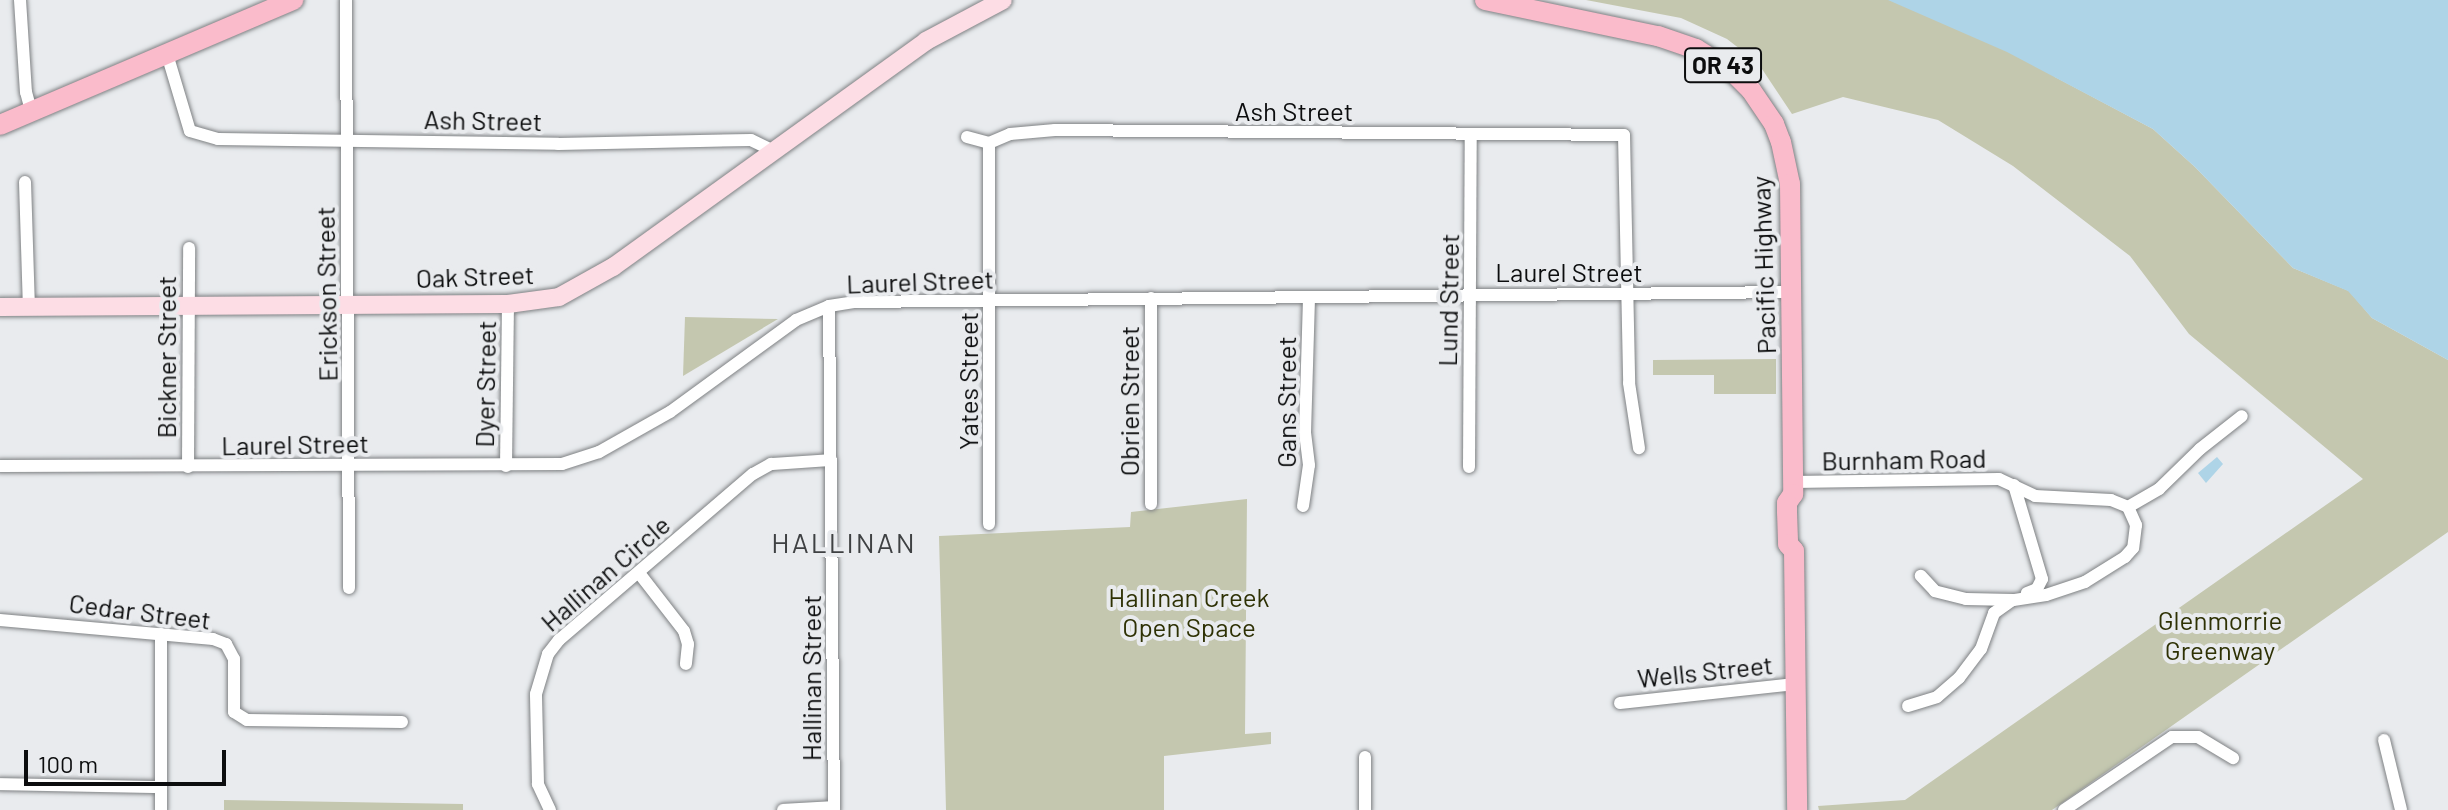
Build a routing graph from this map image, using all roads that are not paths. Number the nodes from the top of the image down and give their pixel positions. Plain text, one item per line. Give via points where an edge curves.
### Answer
1 (20, 0) edge
2 (293, 0) edge
3 (346, 0) edge
4 (1003, 0) edge
5 (1485, 0) edge
6 (167, 54) junction
7 (31, 111) junction
8 (0, 125) edge
9 (1471, 134) junction
10 (967, 137) dead end
11 (347, 141) junction
12 (989, 143) junction
13 (774, 151) junction
14 (25, 182) dead end
15 (189, 248) dead end
16 (1791, 292) junction
17 (1471, 294) junction
18 (1629, 294) junction
19 (1309, 297) junction
20 (1151, 298) junction
21 (990, 300) junction
22 (349, 304) junction
23 (508, 304) junction
24 (186, 305) junction
25 (29, 306) junction
26 (829, 306) junction
27 (0, 307) edge
28 (2242, 416) dead end
29 (1639, 448) dead end
30 (831, 460) junction
31 (349, 465) junction
32 (0, 466) edge
33 (506, 466) junction
34 (188, 467) junction
35 (1469, 467) dead end
36 (2014, 485) junction
37 (1793, 488) junction
38 (1151, 504) dead end
39 (1303, 506) dead end
40 (2128, 507) junction
41 (989, 524) dead end
42 (639, 573) junction
43 (1921, 576) dead end
44 (349, 588) dead end
45 (2013, 600) junction
46 (0, 620) edge
47 (161, 634) junction
48 (686, 664) dead end
49 (1795, 684) junction
50 (1620, 703) dead end
51 (1908, 706) dead end
52 (402, 722) dead end
53 (2384, 740) dead end
54 (1365, 757) dead end
55 (2233, 758) dead end
56 (0, 784) edge
57 (160, 787) junction
58 (834, 808) edge
59 (161, 810) edge
60 (550, 810) edge
61 (783, 810) edge
62 (1365, 810) edge
63 (1797, 810) edge
64 (2064, 810) edge
65 (2401, 810) edge

1 - 7 street
2 - 6 main road
3 - 11 street, Erickson Street
4 - 13 street, Oak Street via 926,41
5 - 16 main road, Pacific Highway / OR 43 via 1658,36 1696,49 1734,73 1774,124 1787,166
6 - 7 main road
6 - 11 street, Ash Street via 190,131 230,140
7 - 8 main road
9 - 12 street, Ash Street via 1055,130 1010,134
9 - 17 street, Lund Street
9 - 18 street, Ash Street via 1624,135
10 - 12 street
11 - 13 street, Ash Street via 751,140
11 - 22 street, Erickson Street
12 - 21 street, Yates Street
13 - 23 street, Oak Street via 585,284 548,300
14 - 25 street
15 - 24 street, Bickner Street
16 - 18 street, Laurel Street
16 - 37 main road, Pacific Highway / OR 43
17 - 18 street, Laurel Street
17 - 19 street, Laurel Street
17 - 35 street, Lund Street
18 - 29 street via 1629,383
19 - 20 street, Laurel Street
19 - 39 street, Gans Street via 1309,465
20 - 21 street, Laurel Street
20 - 38 street, Obrien Street
21 - 26 street, Laurel Street
21 - 41 street, Yates Street
22 - 23 street, Oak Street
22 - 24 street, Oak Street
22 - 31 street, Erickson Street
23 - 33 street, Dyer Street
24 - 25 street, Oak Street
24 - 34 street, Bickner Street
25 - 27 street, Oak Street
26 - 30 street, Hallinan Street
26 - 33 street, Laurel Street via 780,329 670,412 599,452 562,464
28 - 40 street via 2159,489
30 - 42 street, Hallinan Circle via 771,464 753,474
30 - 58 street, Hallinan Street
31 - 33 street, Laurel Street
31 - 34 street, Laurel Street
31 - 44 street, Erickson Street
32 - 34 street, Laurel Street
36 - 37 street, Burnham Road via 1999,479
36 - 40 street, Burnham Road via 2035,496 2104,499
36 - 45 street via 2042,579 2037,589
37 - 49 main road, Pacific Highway / OR 43 via 1800,502 1801,544 1794,551
40 - 45 street via 2136,525 2125,557 2085,582
42 - 48 street via 684,631
42 - 60 street, Hallinan Circle via 559,640 541,669 536,694 538,784
43 - 45 street via 1935,591 1966,599
45 - 51 street via 1994,613 1981,649 1959,678 1937,697
46 - 47 street, Cedar Street
47 - 52 street, Cedar Street via 213,639 232,650 234,712 247,720
47 - 57 street
49 - 50 street, Wells Street
49 - 63 main road, Pacific Highway / OR 43
53 - 65 street
54 - 62 street
55 - 64 street via 2198,737 2172,737
56 - 57 street
57 - 59 street
58 - 61 street

